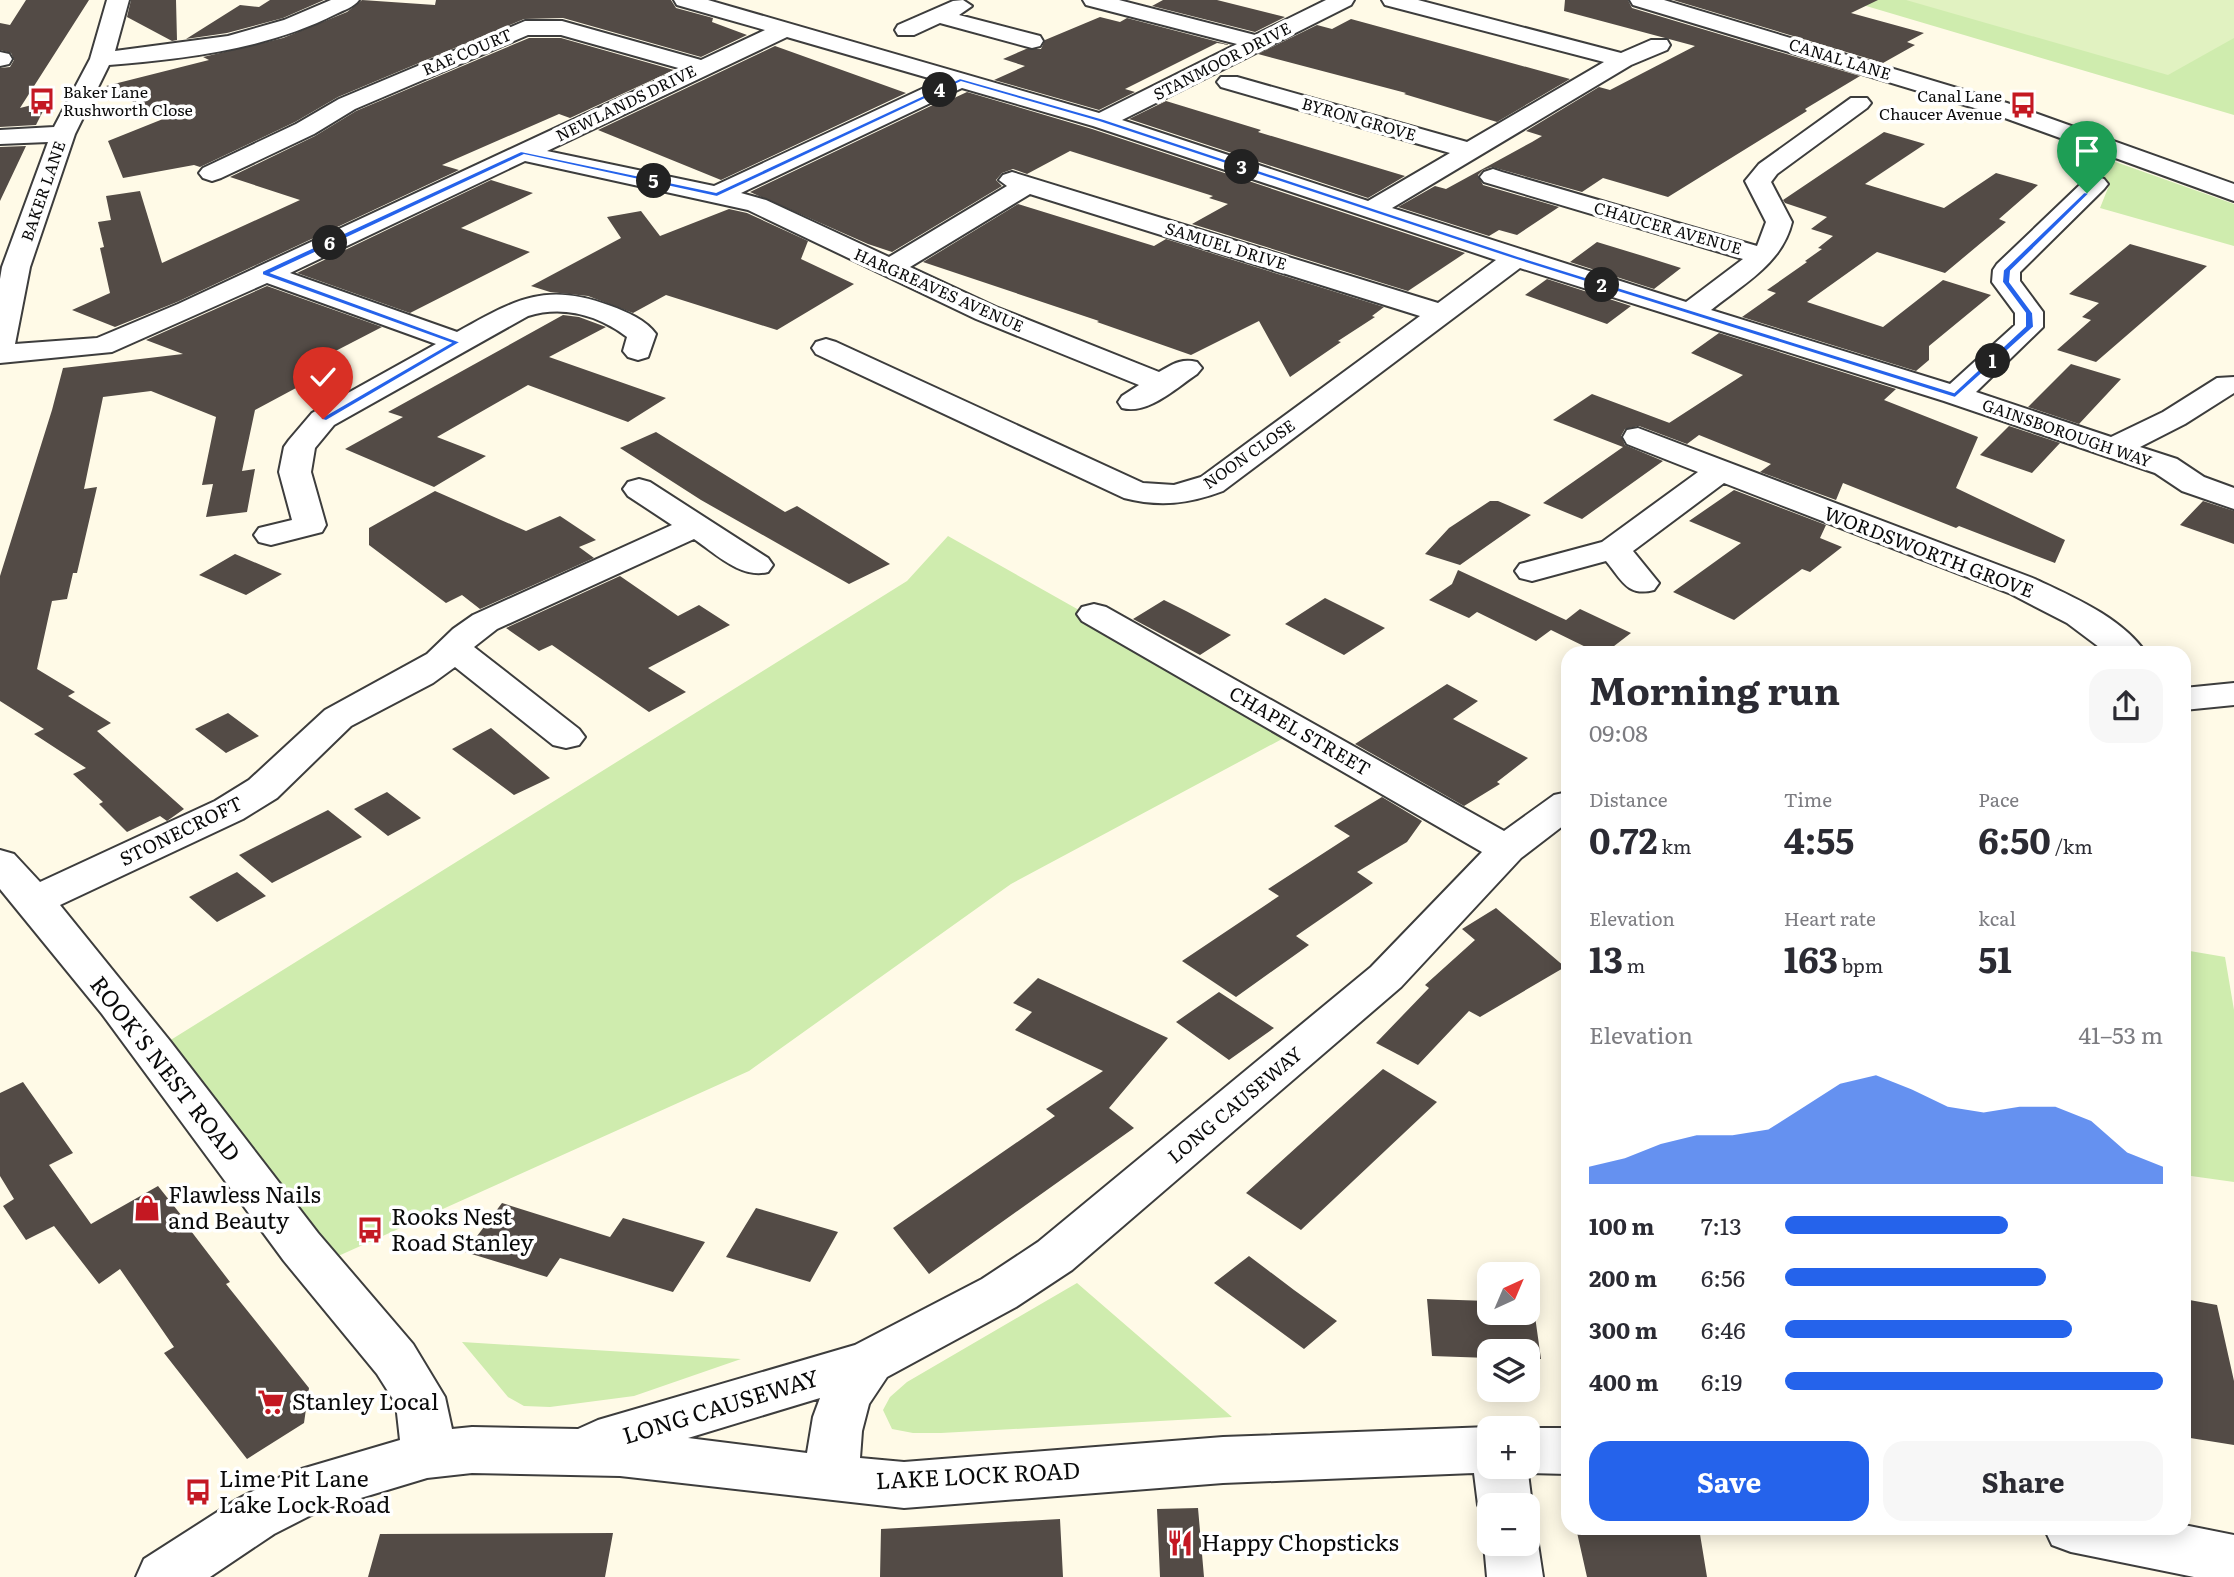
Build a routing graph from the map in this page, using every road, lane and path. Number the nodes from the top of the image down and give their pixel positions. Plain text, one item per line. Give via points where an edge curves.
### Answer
1 (118, 0) edge
2 (348, 0) edge
3 (975, 0) edge
4 (1094, 0) edge
5 (1343, 0) edge
6 (1393, 0) edge
7 (1642, 0) edge
8 (708, 2) edge
9 (1426, 3) edge
10 (939, 16) junction
11 (785, 29) junction
12 (906, 30) dead end
13 (1031, 40) dead end
14 (1258, 43) junction
15 (1659, 45) dead end
16 (102, 59) junction
17 (1623, 60) junction
18 (701, 67) junction
19 (960, 80) junction
20 (1247, 82) dead end
21 (1859, 103) dead end
22 (1101, 121) junction
23 (63, 134) junction
24 (0, 137) edge
25 (1471, 151) junction
26 (523, 153) junction
27 (216, 161) dead end
28 (1493, 177) dead end
29 (2097, 192) dead end
30 (2234, 193) edge
31 (717, 194) junction
32 (1371, 210) junction
33 (1763, 256) junction
34 (1516, 258) junction
35 (8, 268) edge
36 (888, 269) junction
37 (265, 273) junction
38 (1441, 313) junction
39 (1689, 313) junction
40 (457, 342) junction
41 (0, 348) edge
42 (638, 351) dead end
43 (827, 353) dead end
44 (0, 354) edge
45 (2228, 384) dead end
46 (1955, 395) junction
47 (1133, 402) dead end
48 (1638, 437) dead end
49 (2112, 449) junction
50 (1720, 471) junction
51 (639, 489) dead end
52 (2234, 499) edge
53 (696, 526) junction
54 (271, 535) dead end
55 (1614, 549) junction
56 (756, 565) dead end
57 (1532, 571) dead end
58 (1642, 583) dead end
59 (1094, 614) dead end
60 (2119, 646) edge
61 (453, 648) junction
62 (2234, 694) edge
63 (2191, 698) edge
64 (566, 737) dead end
65 (1561, 809) edge
66 (1507, 849) junction
67 (0, 863) edge
68 (34, 901) junction
69 (869, 1362) junction
70 (1477, 1450) edge
71 (1540, 1450) edge
72 (572, 1451) junction
73 (1561, 1451) edge
74 (427, 1455) junction
75 (833, 1479) junction
76 (2107, 1535) edge
77 (1512, 1556) edge
78 (2234, 1560) edge
79 (164, 1577) edge
80 (1515, 1577) edge

1 - 16 street, BAKER LANE
2 - 16 street via 292,24 237,39
3 - 10 street
4 - 14 street
5 - 14 street, STANMOOR DRIVE
6 - 9 street
7 - 30 street, CANAL LANE via 2000,108
8 - 11 street, GAINSBOROUGH WAY
9 - 17 street
10 - 12 street
10 - 13 street
11 - 18 street, NEWLANDS DRIVE
11 - 19 street, GAINSBOROUGH WAY
14 - 22 street, STANMOOR DRIVE
15 - 17 street
16 - 23 street, BAKER LANE
17 - 25 street
18 - 26 street, NEWLANDS DRIVE
18 - 27 street, RAE COURT via 562,28 525,28 347,104 246,158
19 - 22 street, GAINSBOROUGH WAY
19 - 31 street
20 - 25 street, BYRON GROVE
21 - 33 street, CHAUCER AVENUE via 1758,181 1779,222 1774,241
22 - 32 street, GAINSBOROUGH WAY
23 - 24 street
23 - 35 street, BAKER LANE
25 - 32 street
26 - 31 street, HARGREAVES AVENUE
26 - 37 street, NEWLANDS DRIVE
28 - 33 street, CHAUCER AVENUE via 1580,195
29 - 46 street via 2007,270 2006,282 2029,313 2029,327
31 - 36 street, HARGREAVES AVENUE via 757,205
32 - 34 street, GAINSBOROUGH WAY
33 - 39 street, CHAUCER AVENUE
34 - 38 street, NOON CLOSE
34 - 39 street, GAINSBOROUGH WAY
35 - 41 street, BAKER LANE
36 - 38 street, SAMUEL DRIVE via 1020,182
36 - 47 street, HARGREAVES AVENUE via 986,313 1174,376
37 - 40 street
37 - 44 street, NEWLANDS DRIVE via 102,346
38 - 43 street, NOON CLOSE via 1212,484 1191,493 1163,496 1102,478
39 - 46 street, GAINSBOROUGH WAY
40 - 42 street via 518,310 542,302 570,303 625,321 642,334
40 - 54 street via 323,419 300,447 295,472 310,526
45 - 49 street
46 - 49 street, GAINSBOROUGH WAY
48 - 50 street, WORDSWORTH GROVE
49 - 52 street, GAINSBOROUGH WAY via 2166,466 2193,484
50 - 55 street
50 - 60 street, WORDSWORTH GROVE via 2025,588 2076,614
51 - 53 street
53 - 56 street
53 - 61 street, STONECROFT via 485,622
55 - 57 street
55 - 58 street
59 - 66 street, CHAPEL STREET
61 - 64 street
61 - 68 street, STONECROFT via 420,675 338,718 263,789 229,810
62 - 63 street
65 - 66 street, LONG CAUSEWAY
66 - 69 street, LONG CAUSEWAY via 1386,977 1055,1256 999,1293
67 - 68 street, ROOK'S NEST ROAD
68 - 74 street, ROOK'S NEST ROAD via 421,1399
69 - 72 street, LONG CAUSEWAY
69 - 75 street, LONG CAUSEWAY via 850,1385 842,1406 833,1437
70 - 75 street, LAKE LOCK ROAD via 1223,1460 904,1485
71 - 73 street
72 - 74 street, LAKE LOCK ROAD via 472,1450
72 - 75 street, LAKE LOCK ROAD
74 - 79 street, LAKE LOCK ROAD via 307,1490 255,1517
76 - 78 street
77 - 80 street

